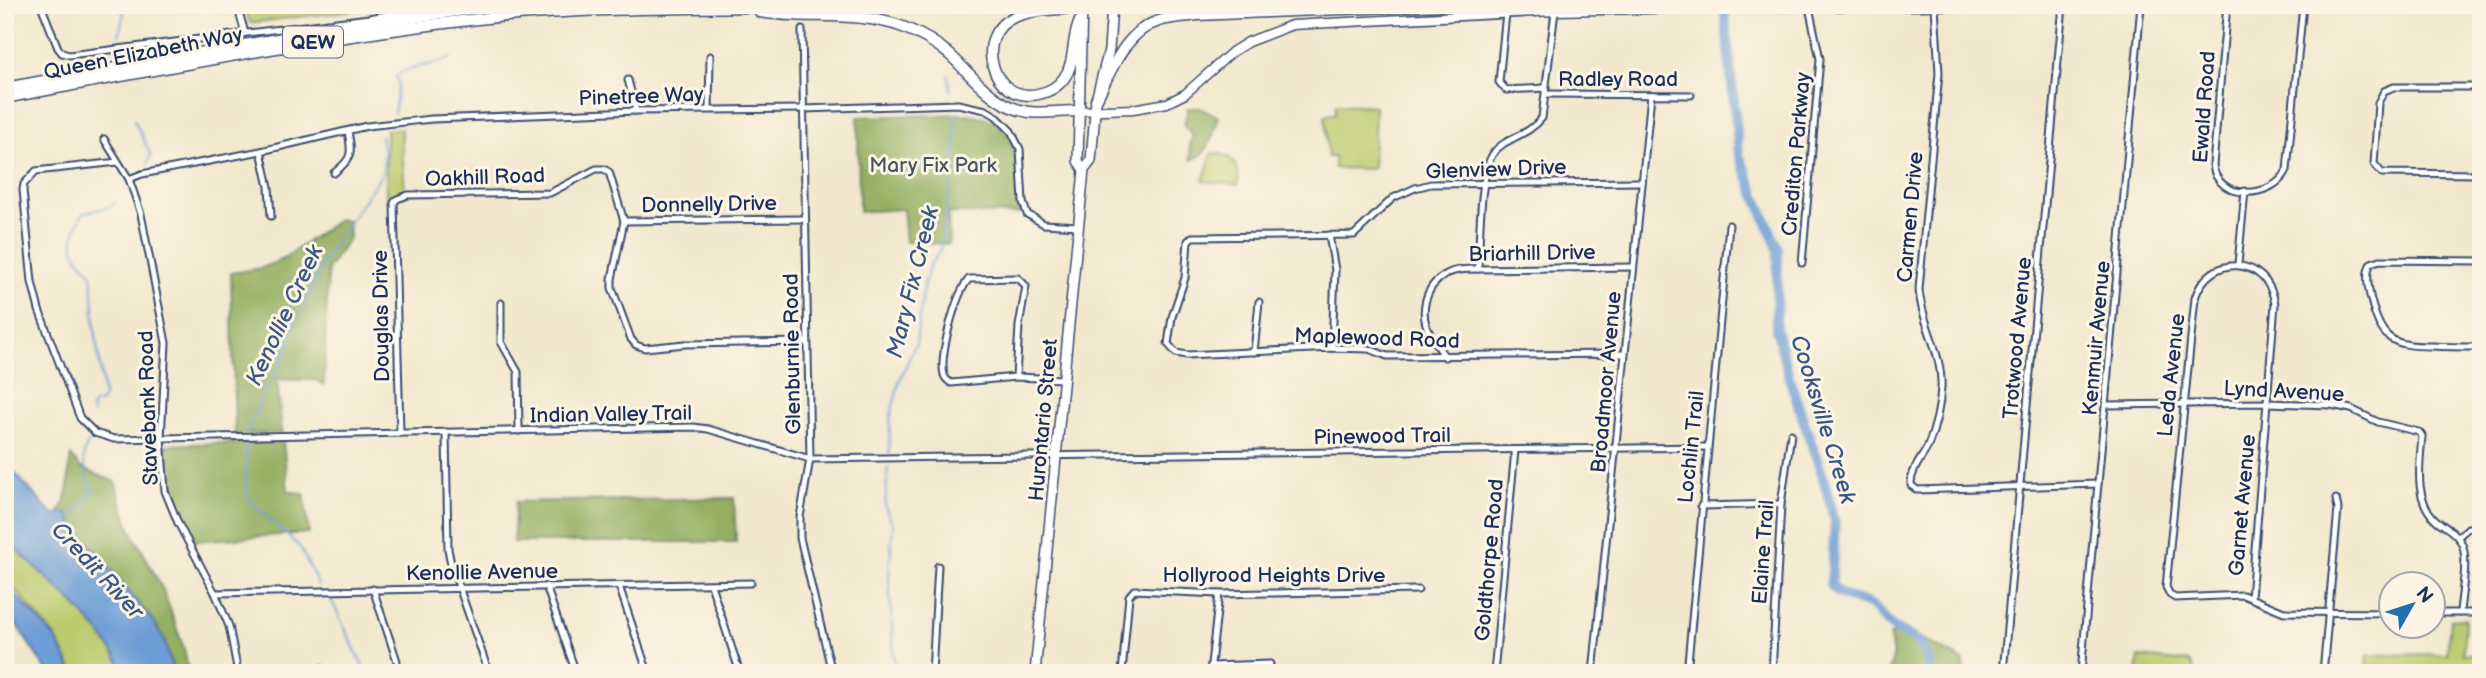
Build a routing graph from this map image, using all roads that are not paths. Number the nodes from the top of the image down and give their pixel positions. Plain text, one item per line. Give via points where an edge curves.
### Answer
1 (41, 5) edge
2 (237, 5) edge
3 (439, 5) edge
4 (497, 5) edge
5 (831, 5) edge
6 (1082, 5) edge
7 (1094, 5) edge
8 (1112, 5) edge
9 (1440, 5) edge
10 (2063, 5) edge
11 (2071, 5) edge
12 (2141, 5) edge
13 (2227, 5) edge
14 (2304, 5) edge
15 (1935, 6) edge
16 (1808, 7) edge
17 (743, 8) junction
18 (1555, 11) junction
19 (1506, 13) junction
20 (1080, 22) junction
21 (802, 30) dead end
22 (245, 33) junction
23 (710, 57) dead end
24 (628, 80) dead end
25 (2481, 87) edge
26 (5, 88) edge
27 (1546, 91) junction
28 (1651, 95) junction
29 (1691, 95) dead end
30 (5, 98) edge
31 (1096, 100) junction
32 (709, 109) junction
33 (803, 109) junction
34 (636, 111) junction
35 (1077, 111) junction
36 (1094, 111) junction
37 (348, 131) junction
38 (104, 139) dead end
39 (261, 151) junction
40 (118, 162) junction
41 (1084, 170) junction
42 (334, 173) dead end
43 (2481, 174) edge
44 (129, 179) junction
45 (1484, 182) junction
46 (1642, 182) junction
47 (2245, 191) junction
48 (397, 199) joint
49 (271, 216) dead end
50 (804, 219) junction
51 (624, 221) junction
52 (1729, 225) dead end
53 (1079, 226) junction
54 (1329, 235) junction
55 (1200, 236) joint
56 (2481, 261) edge
57 (1802, 263) dead end
58 (2238, 264) junction
59 (1633, 267) junction
60 (1478, 268) junction
61 (1259, 302) dead end
62 (501, 303) dead end
63 (807, 342) junction
64 (2481, 347) edge
65 (1332, 348) junction
66 (1254, 352) junction
67 (1624, 354) junction
68 (1446, 357) junction
69 (1016, 377) junction
70 (1065, 379) junction
71 (2267, 403) junction
72 (2184, 404) junction
73 (2106, 405) junction
74 (519, 431) junction
75 (446, 432) junction
76 (400, 433) junction
77 (1791, 434) dead end
78 (161, 438) junction
79 (1707, 447) junction
80 (1616, 448) junction
81 (1515, 450) junction
82 (1057, 456) junction
83 (810, 459) junction
84 (2098, 484) junction
85 (2019, 486) junction
86 (2336, 499) dead end
87 (1781, 505) junction
88 (1701, 506) junction
89 (2481, 527) edge
90 (2458, 537) junction
91 (938, 566) dead end
92 (751, 583) dead end
93 (710, 585) junction
94 (546, 586) junction
95 (618, 586) junction
96 (460, 588) junction
97 (373, 589) junction
98 (1418, 590) dead end
99 (215, 593) junction
100 (1219, 594) junction
101 (2250, 598) junction
102 (2328, 612) junction
103 (2378, 613) edge
104 (2448, 613) edge
105 (2460, 613) junction
106 (2481, 613) edge
107 (397, 662) dead end
108 (1270, 664) dead end
109 (1210, 669) edge
110 (238, 673) edge
111 (489, 673) edge
112 (576, 673) edge
113 (648, 673) edge
114 (740, 673) edge
115 (832, 673) edge
116 (932, 673) edge
117 (1035, 673) edge
118 (1122, 673) edge
119 (1494, 673) edge
120 (1593, 673) edge
121 (1687, 673) edge
122 (1772, 673) edge
123 (2003, 673) edge
124 (2081, 673) edge
125 (2323, 673) edge

1 - 22 street via 58,48 65,54
2 - 22 street
3 - 22 street
4 - 26 highway, Queen Elizabeth Way / QEW via 333,29
5 - 17 highway, Queen Elizabeth Way / QEW
6 - 20 main road, Hurontario Street
7 - 20 highway, bridge via 1013,17 997,32 990,51 997,78 1020,95 1048,92 1065,77
8 - 31 main road, Hurontario Street via 1109,50
9 - 31 highway via 1161,20 1141,29 1128,42
10 - 11 street
10 - 15 street
10 - 85 street, Trotwood Avenue
12 - 73 street, Kenmuir Avenue
13 - 47 street, Ewald Road via 2213,165 2220,184
14 - 47 street via 2287,170 2270,189
15 - 16 street
15 - 85 street, Carmen Drive via 1939,73 1919,281 1921,304 1940,365 1941,389 1932,434 1910,482 1917,490
16 - 18 street
16 - 57 street, Crediton Parkway via 1820,59
17 - 30 highway, Queen Elizabeth Way / QEW via 488,18 297,44
17 - 35 highway via 777,15 859,18 904,27 946,52 1006,104 1028,111
18 - 19 street
18 - 27 street
19 - 27 street, Radley Road via 1499,82 1506,90
19 - 36 street via 1292,25 1240,47 1174,100 1154,107
20 - 35 main road, Hurontario Street
21 - 33 street, Glenburnie Road
23 - 32 street
24 - 34 street
25 - 43 street via 2394,87 2384,91 2378,103 2374,164 2382,173
27 - 28 street, Radley Road
27 - 45 street via 1542,118 1493,154
28 - 29 street, Radley Road
28 - 46 street, Broadmoor Avenue
31 - 36 main road, Hurontario Street
32 - 33 street, Pinetree Way
32 - 34 street, Pinetree Way
33 - 50 street, Glenburnie Road
33 - 53 street, Pinetree Way via 958,104 985,110 1011,131 1020,149 1027,214 1044,224
34 - 37 street, Pinetree Way via 432,119
35 - 36 street
35 - 41 main road, Hurontario Street via 1078,160
36 - 41 main road, Hurontario Street via 1091,161
37 - 39 street, Pinetree Way
37 - 42 street via 349,160
38 - 40 street, Stavebank Road
39 - 44 street, Pinetree Way
39 - 49 street
40 - 44 street, Stavebank Road
40 - 78 street, Indian Valley Trail via 36,171 24,184 32,282 76,408 87,427 114,439
41 - 53 main road, Hurontario Street
44 - 78 street, Stavebank Road via 141,214 166,344
45 - 46 street, Glenview Drive
45 - 54 street, Glenview Drive via 1415,188 1393,198 1354,234
45 - 60 street
46 - 59 street, Broadmoor Avenue
47 - 58 street
48 - 51 street, Oakhill Road via 408,195 550,193 604,169
48 - 76 street, Douglas Drive
50 - 51 street, Donnelly Drive
50 - 63 street, Glenburnie Road
51 - 63 street, Donnelly Drive via 612,288 636,345
52 - 79 street, Lochlin Trail
53 - 70 main road, Hurontario Street
54 - 55 street, Glenview Drive
54 - 65 street via 1335,270
55 - 66 street, Maplewood Road via 1188,242 1185,278 1168,344 1176,353 1187,355
56 - 64 street via 2380,260 2371,263 2367,272 2377,318 2394,342
58 - 71 street, Garnet Avenue via 2260,276 2274,297
58 - 72 street, Leda Avenue via 2213,272 2197,290
59 - 60 street, Briarhill Drive
59 - 67 street, Broadmoor Avenue
60 - 68 street, Briarhill Drive via 1444,275 1423,307 1429,333
61 - 66 street
62 - 74 street via 501,342 519,372
63 - 83 street, Glenburnie Road
65 - 66 street, Maplewood Road
65 - 68 street, Maplewood Road via 1369,349 1387,356
67 - 68 street, Maplewood Road
67 - 80 street, Broadmoor Avenue
69 - 69 street via 1026,286 1018,278 973,278 967,281 949,322 944,375 951,383
69 - 70 street
70 - 82 main road, Hurontario Street
71 - 72 street, Lynd Avenue
71 - 90 street, Lynd Avenue via 2331,405 2419,432 2422,500
71 - 101 street, Garnet Avenue
72 - 73 street, Lynd Avenue
72 - 101 street, Leda Avenue via 2166,587 2175,598
73 - 84 street, Kenmuir Avenue
74 - 75 street, Indian Valley Trail
74 - 83 street, Indian Valley Trail via 708,429
75 - 76 street, Indian Valley Trail
75 - 96 street via 448,549
76 - 78 street, Indian Valley Trail
77 - 87 street, Elaine Trail
78 - 99 street, Stavebank Road via 169,505
79 - 80 street, Pinewood Trail
79 - 88 street, Lochlin Trail
80 - 81 street, Pinewood Trail
80 - 120 street, Broadmoor Avenue
81 - 82 street, Pinewood Trail
81 - 119 street, Goldthorpe Road
82 - 83 street, Indian Valley Trail
82 - 117 main road, Hurontario Street
83 - 115 street, Glenburnie Road via 800,538
84 - 85 street, Carmen Drive
84 - 124 street, Kenmuir Avenue
85 - 123 street, Trotwood Avenue
86 - 102 street
87 - 88 street
87 - 122 street, Elaine Trail
88 - 121 street, Lochlin Trail
89 - 90 street via 2468,528
90 - 105 street via 2464,556
91 - 116 street
92 - 93 street, Kenollie Avenue
93 - 95 street, Kenollie Avenue
93 - 114 street
94 - 95 street, Kenollie Avenue
94 - 96 street, Kenollie Avenue
94 - 112 street
95 - 113 street
96 - 97 street, Kenollie Avenue
96 - 111 street
97 - 99 street, Kenollie Avenue
97 - 107 street
98 - 100 street, Hollyrood Heights Drive
99 - 110 street, Stavebank Road via 229,626
100 - 109 street
100 - 118 street, Hollyrood Heights Drive via 1131,592
101 - 102 street via 2284,612
102 - 103 street
102 - 125 street
104 - 105 street
105 - 106 street
108 - 109 street

